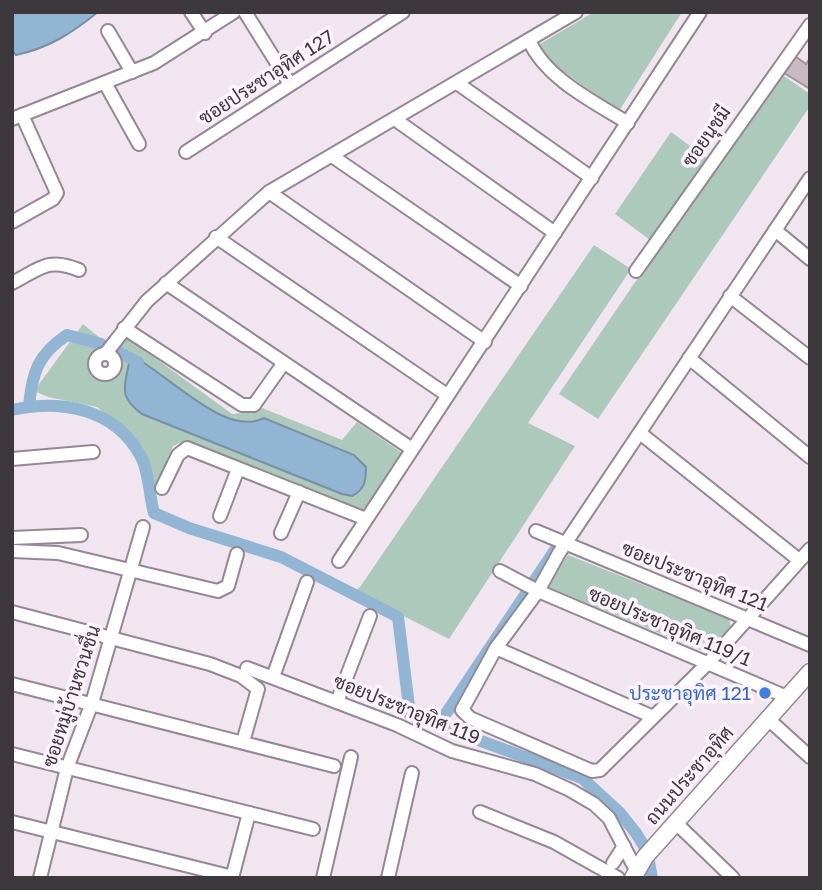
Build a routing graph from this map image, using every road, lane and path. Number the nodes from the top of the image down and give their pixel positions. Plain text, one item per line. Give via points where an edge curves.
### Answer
1 (191, 12) edge
2 (234, 12) edge
3 (245, 12) edge
4 (403, 12) edge
5 (576, 12) edge
6 (700, 12) edge
7 (810, 25) edge
8 (108, 31) dead end
9 (205, 33) junction
10 (529, 40) junction
11 (132, 72) junction
12 (105, 83) junction
13 (457, 83) junction
14 (290, 84) junction
15 (17, 117) edge
16 (396, 120) junction
17 (628, 123) junction
18 (139, 144) dead end
19 (186, 152) dead end
20 (332, 156) junction
21 (592, 178) junction
22 (810, 178) edge
23 (269, 192) junction
24 (12, 222) edge
25 (775, 230) junction
26 (555, 233) junction
27 (216, 237) junction
28 (810, 259) edge
29 (79, 270) dead end
30 (636, 271) dead end
31 (12, 283) edge
32 (166, 283) junction
33 (521, 286) junction
34 (730, 296) junction
35 (124, 328) junction
36 (485, 342) junction
37 (106, 353) dead end
38 (689, 358) junction
39 (810, 358) edge
40 (283, 364) junction
41 (447, 396) junction
42 (640, 433) junction
43 (412, 449) junction
44 (93, 452) dead end
45 (810, 457) edge
46 (12, 459) edge
47 (238, 469) junction
48 (162, 488) dead end
49 (299, 492) junction
50 (220, 516) dead end
51 (366, 519) junction
52 (143, 527) dead end
53 (537, 531) dead end
54 (281, 533) dead end
55 (81, 535) dead end
56 (12, 538) edge
57 (566, 544) junction
58 (810, 549) edge
59 (12, 551) edge
60 (237, 554) dead end
61 (339, 561) dead end
62 (799, 561) junction
63 (132, 570) junction
64 (500, 571) dead end
65 (307, 582) dead end
66 (538, 591) junction
67 (12, 612) edge
68 (370, 617) dead end
69 (746, 618) junction
70 (110, 637) junction
71 (810, 645) edge
72 (496, 648) junction
73 (709, 662) junction
74 (247, 668) dead end
75 (809, 674) edge
76 (273, 677) junction
77 (12, 684) edge
78 (787, 696) junction
79 (337, 702) junction
80 (92, 704) junction
81 (651, 716) junction
82 (767, 718) junction
83 (243, 742) junction
84 (12, 754) edge
85 (351, 757) dead end
86 (810, 757) edge
87 (334, 766) dead end
88 (67, 768) junction
89 (412, 773) dead end
90 (480, 811) dead end
91 (249, 813) junction
92 (12, 822) edge
93 (676, 823) junction
94 (313, 828) dead end
95 (51, 832) junction
96 (624, 846) junction
97 (613, 863) dead end
98 (641, 864) edge
99 (233, 877) edge
100 (40, 878) edge
101 (323, 878) edge
102 (388, 878) edge
103 (617, 878) edge
104 (733, 878) edge

1 - 9 street
2 - 9 street
3 - 14 street
4 - 14 street, ซอยประชาอุทิศ 127
5 - 10 street
6 - 17 street
7 - 30 street, ซอยนุชมี
8 - 11 street
9 - 11 street
10 - 13 street
10 - 17 street via 549,69
11 - 12 street
12 - 15 street
12 - 18 street
13 - 16 street
13 - 21 street
14 - 19 street, ซอยประชาอุทิศ 127
15 - 24 street via 57,193
16 - 20 street
16 - 26 street
17 - 21 street
20 - 23 street
20 - 33 street
21 - 26 street
22 - 25 street
23 - 27 street
23 - 36 street
25 - 28 street
25 - 34 street
26 - 33 street
27 - 32 street
27 - 41 street
29 - 31 street via 50,263
32 - 35 street
32 - 40 street
33 - 36 street
34 - 38 street
34 - 39 street
35 - 37 street
35 - 40 street via 234,401 249,406
36 - 41 street
38 - 42 street
38 - 45 street
40 - 43 street
41 - 43 street
42 - 57 street
42 - 62 street
43 - 51 street
44 - 46 street
47 - 48 street via 187,448 178,455
47 - 49 street
47 - 50 street
49 - 51 street
49 - 54 street
51 - 61 street
52 - 63 street, ซอยหมู่บ้านชวนชื่น
53 - 57 street, ซอยประชาอุทิศ 121
55 - 56 street
57 - 66 street
57 - 69 street, ซอยประชาอุทิศ 121
58 - 62 street
59 - 63 street via 58,553
60 - 63 street via 224,590
62 - 69 street
63 - 70 street, ซอยหมู่บ้านชวนชื่น
64 - 66 street, ซอยประชาอุทิศ 119/1
65 - 76 street
66 - 72 street
66 - 73 street, ซอยประชาอุทิศ 119/1
67 - 70 street
68 - 79 street
69 - 71 street, ซอยประชาอุทิศ 121
69 - 73 street
70 - 80 street, ซอยหมู่บ้านชวนชื่น
70 - 83 street via 209,664 256,686 258,693
72 - 81 street
72 - 81 street via 463,704 464,713 592,771 600,769
73 - 78 street, ซอยประชาอุทิศ 119/1
73 - 81 street
74 - 76 street, ซอยประชาอุทิศ 119
75 - 78 main road, ถนนประชาอุทิศ
76 - 79 street, ซอยประชาอุทิศ 119
77 - 80 street
78 - 82 main road, ถนนประชาอุทิศ
79 - 96 street, ซอยประชาอุทิศ 119 via 452,751 535,774 570,790 609,818
80 - 83 street
80 - 88 street, ซอยหมู่บ้านชวนชื่น
82 - 86 street
82 - 93 main road, ถนนประชาอุทิศ
83 - 87 street
84 - 88 street
85 - 101 street
88 - 91 street
88 - 95 street, ซอยหมู่บ้านชวนชื่น
89 - 102 street
90 - 103 street via 554,842
91 - 94 street
91 - 99 street
92 - 95 street
93 - 98 main road, ถนนประชาอุทิศ
93 - 104 street
95 - 99 street
95 - 100 street, ซอยหมู่บ้านชวนชื่น
96 - 97 street
96 - 98 street, ซอยประชาอุทิศ 119

